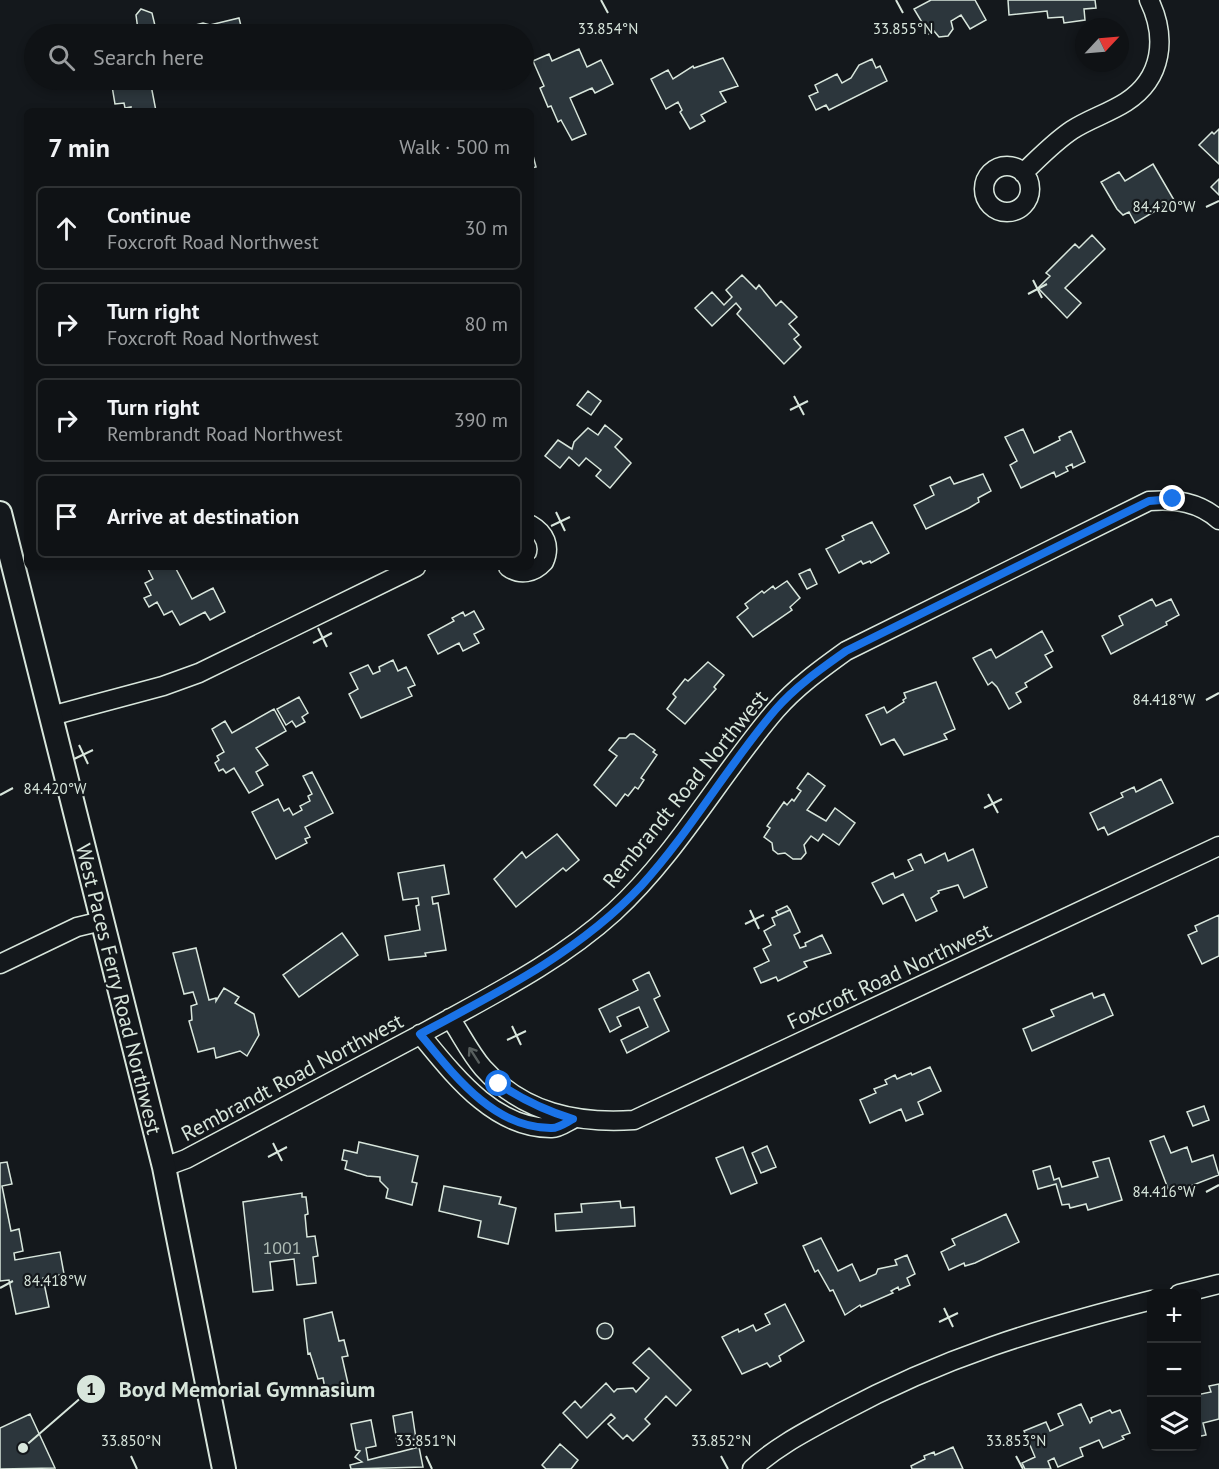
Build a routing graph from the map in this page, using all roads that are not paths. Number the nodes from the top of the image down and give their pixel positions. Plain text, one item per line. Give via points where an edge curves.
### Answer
1 (1149, 0) edge
2 (1023, 173) dead end
3 (0, 513) edge
4 (1219, 520) edge
5 (534, 527) edge
6 (534, 569) edge
7 (410, 570) edge
8 (514, 570) edge
9 (532, 570) edge
10 (51, 716) junction
11 (1219, 846) edge
12 (102, 921) junction
13 (0, 964) edge
14 (450, 1018) junction
15 (420, 1034) junction
16 (573, 1119) junction
17 (164, 1167) junction
18 (1219, 1284) edge
19 (1197, 1289) edge
20 (1147, 1301) edge
21 (224, 1469) edge
22 (752, 1469) edge

1 - 2 street via 1158,19 1161,40 1158,61 1149,80 1124,104 1071,131
3 - 10 main road, West Paces Ferry Road Northwest
4 - 14 street, Rembrandt Road Northwest via 1196,505 1173,499 1149,501 846,651 811,676 777,708 664,859 615,911 546,965
5 - 6 street via 548,543 544,562
7 - 10 street via 199,674
8 - 9 street
10 - 12 main road, West Paces Ferry Road Northwest
11 - 16 street, Foxcroft Road Northwest via 634,1120
12 - 13 street via 77,927
12 - 17 main road, West Paces Ferry Road Northwest
14 - 15 street, Rembrandt Road Northwest
16 -> 14 street, Foxcroft Road Northwest via 527,1101 499,1084 482,1067
15 - 16 street, Foxcroft Road Northwest via 458,1080 500,1112 527,1124 554,1128
15 - 17 street, Rembrandt Road Northwest via 186,1159
17 - 21 main road, West Paces Ferry Road Northwest
18 - 19 street
20 - 22 street via 959,1356 807,1430

